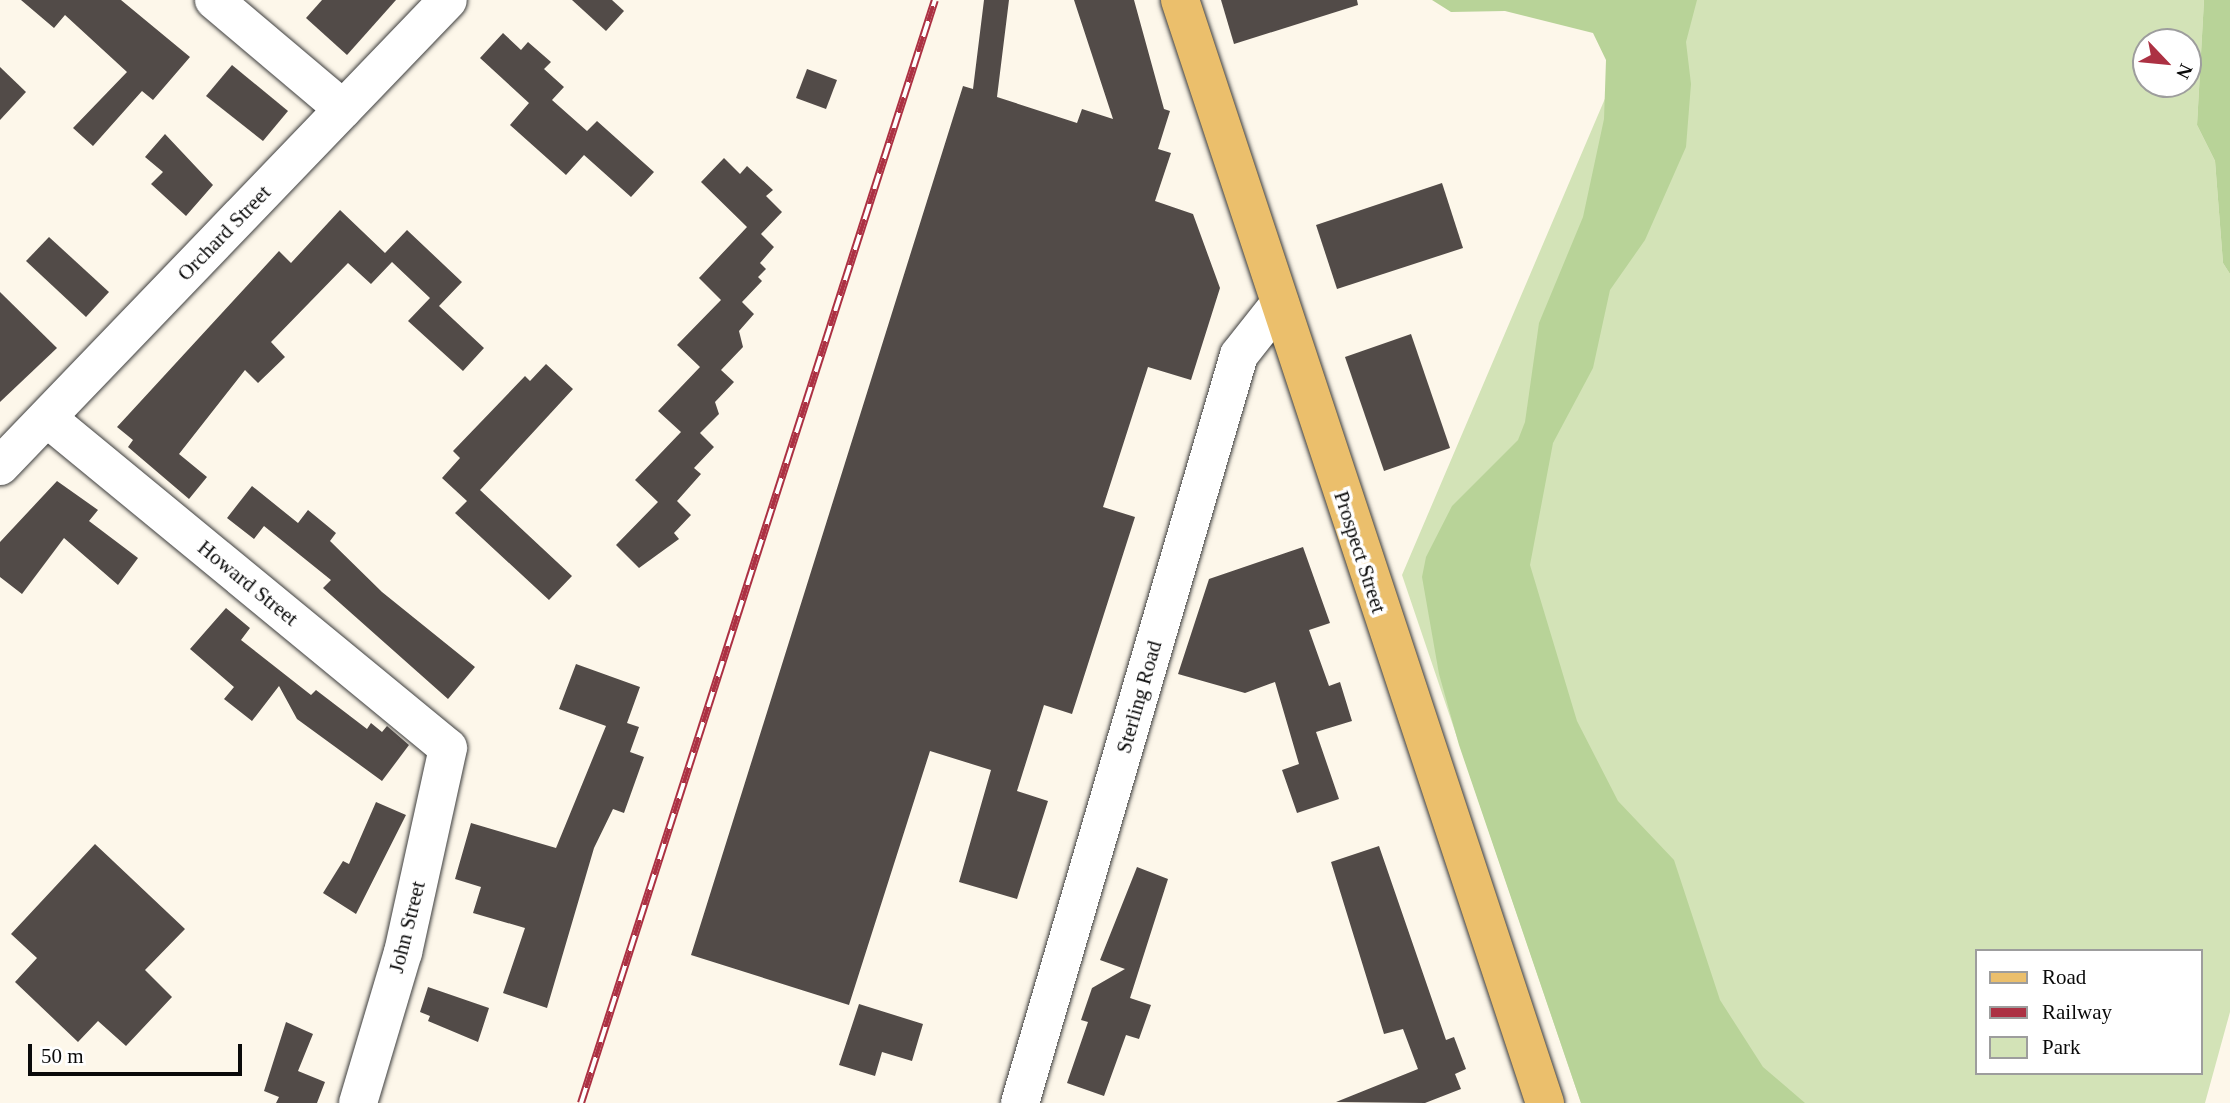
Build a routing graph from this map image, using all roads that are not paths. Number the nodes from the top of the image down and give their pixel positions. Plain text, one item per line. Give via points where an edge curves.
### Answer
1 (214, 0) edge
2 (448, 0) edge
3 (1180, 0) edge
4 (343, 109) junction
5 (1280, 303) junction
6 (47, 418) junction
7 (0, 466) edge
8 (448, 748) joint
9 (1543, 1102) edge
10 (358, 1103) edge
11 (1020, 1103) edge

1 - 4 street
2 - 4 street, Orchard Street
3 - 5 main road, Prospect Street
4 - 6 street, Orchard Street
5 - 9 main road, Prospect Street
5 - 11 street, Sterling Road via 1239,355
6 - 7 street, Orchard Street
6 - 8 street, Howard Street
8 - 10 street, John Street via 402,952

